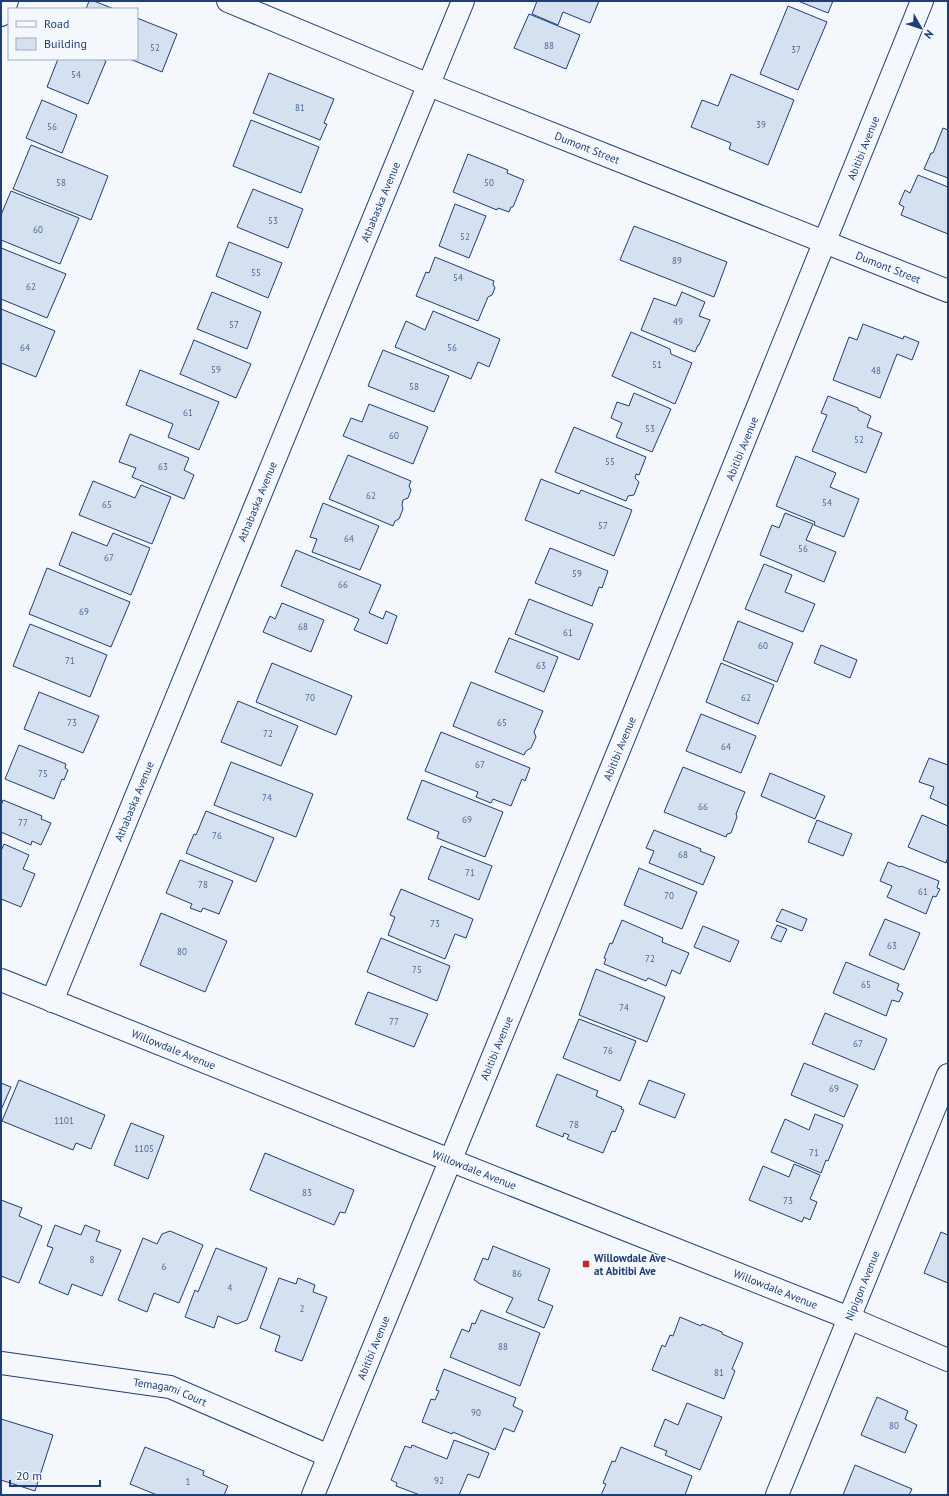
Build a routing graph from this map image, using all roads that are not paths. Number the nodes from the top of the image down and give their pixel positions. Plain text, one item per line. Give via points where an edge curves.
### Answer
1 (7, 1) edge
2 (228, 1) edge
3 (463, 1) edge
4 (922, 1) edge
5 (1, 15) edge
6 (429, 85) junction
7 (826, 243) junction
8 (948, 291) edge
9 (1, 980) edge
10 (52, 1001) junction
11 (948, 1075) edge
12 (452, 1161) junction
13 (849, 1318) junction
14 (948, 1360) edge
15 (1, 1363) edge
16 (330, 1456) junction
17 (313, 1495) edge
18 (776, 1495) edge

1 - 5 street
2 - 6 street, Dumont Street
3 - 6 street, Athabaska Avenue
4 - 7 street, Abitibi Avenue
6 - 7 street, Dumont Street
6 - 10 street, Athabaska Avenue
7 - 8 street, Dumont Street
7 - 12 street, Abitibi Avenue
9 - 10 street, Willowdale Avenue
10 - 12 street, Willowdale Avenue
11 - 13 street, Nipigon Avenue
12 - 13 street, Willowdale Avenue
12 - 16 street, Abitibi Avenue
13 - 14 street, Willowdale Avenue
13 - 18 street, Nipigon Avenue
15 - 16 street, Temagami Court via 170,1388
16 - 17 street, Abitibi Avenue

